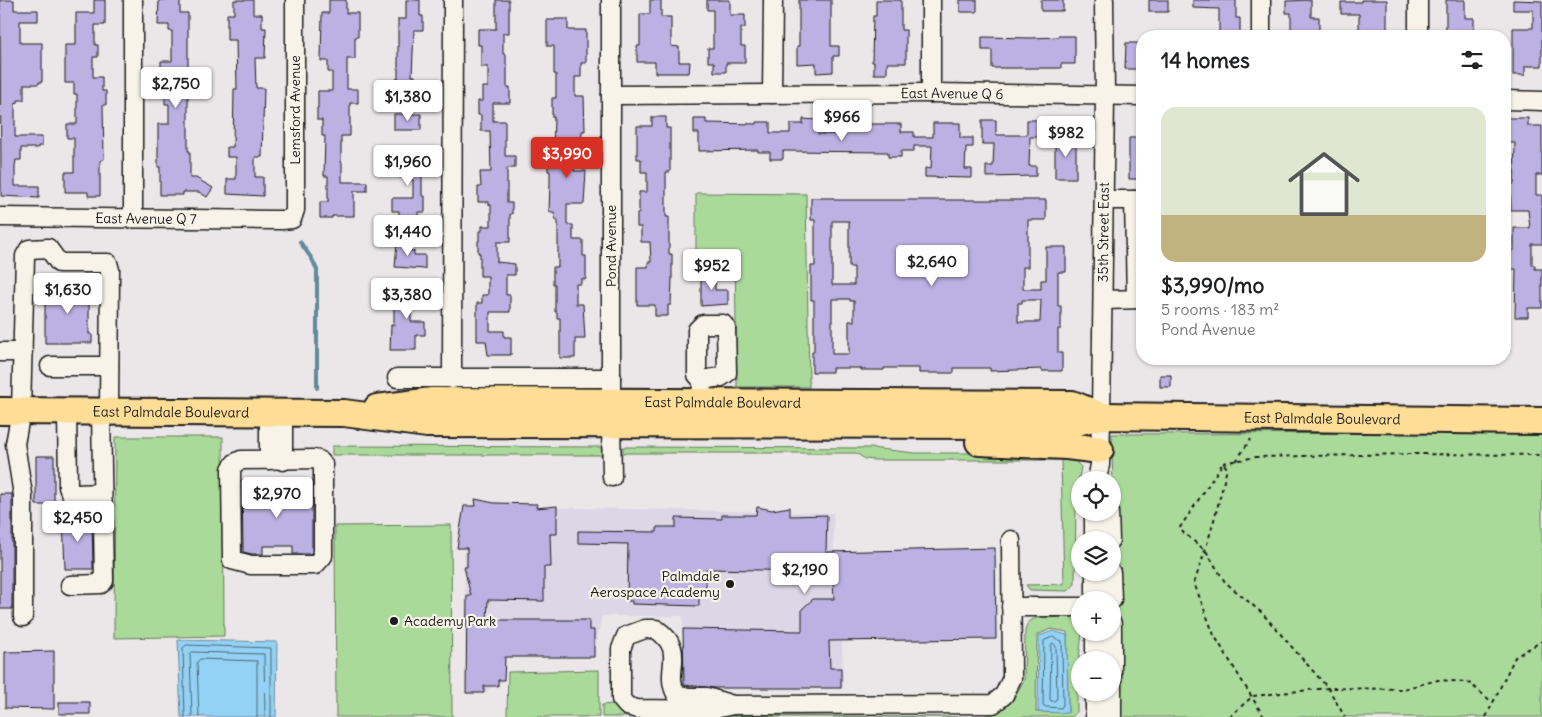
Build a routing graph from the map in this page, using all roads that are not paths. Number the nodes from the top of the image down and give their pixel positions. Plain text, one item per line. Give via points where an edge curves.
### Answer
1 (133, 0) edge
2 (295, 0) edge
3 (452, 0) edge
4 (612, 0) edge
5 (772, 0) edge
6 (931, 0) edge
7 (1104, 0) edge
8 (1260, 0) edge
9 (1418, 0) edge
10 (1261, 30) edge
11 (1418, 30) edge
12 (931, 93) junction
13 (611, 94) junction
14 (772, 94) junction
15 (1105, 95) junction
16 (1136, 96) edge
17 (1511, 100) edge
18 (1542, 101) edge
19 (1104, 200) junction
20 (1136, 200) edge
21 (0, 217) edge
22 (133, 218) junction
23 (292, 219) joint
24 (1136, 299) edge
25 (1103, 300) junction
26 (0, 352) edge
27 (23, 352) junction
28 (50, 366) dead end
29 (109, 366) junction
30 (397, 378) dead end
31 (452, 378) junction
32 (10, 411) edge
33 (611, 411) junction
34 (67, 412) junction
35 (105, 412) junction
36 (276, 413) junction
37 (344, 413) junction
38 (1102, 416) junction
39 (1542, 421) edge
40 (808, 425) junction
41 (276, 460) junction
42 (1100, 469) edge
43 (612, 477) dead end
44 (102, 493) junction
45 (1010, 540) dead end
46 (70, 585) dead end
47 (1071, 607) edge
48 (1011, 608) junction
49 (23, 617) dead end
50 (1112, 641) edge
51 (1095, 701) edge
52 (1111, 703) edge
53 (733, 705) junction
54 (1095, 717) edge

1 - 22 street
2 - 23 street, Lemsford Avenue
3 - 31 street
4 - 13 street, Pond Avenue
5 - 14 street
6 - 12 street
7 - 15 street, 35th Street East
8 - 10 street
9 - 11 street
12 - 14 street, East Avenue Q 6
12 - 15 street, East Avenue Q 6
13 - 14 street, East Avenue Q 6
13 - 33 street, Pond Avenue
15 - 16 street, East Avenue Q 6
15 - 19 street, 35th Street East
17 - 18 street
19 - 20 street
19 - 25 street, 35th Street East
21 - 22 street, East Avenue Q 7
22 - 23 street, East Avenue Q 7
24 - 25 street
25 - 38 street, 35th Street East
26 - 27 street
27 - 29 street via 25,256 29,249 48,248 59,263 108,263
27 - 32 street
28 - 29 street
29 - 35 street
30 - 31 street
31 - 33 street
32 - 34 highway, East Palmdale Boulevard
32 - 49 street via 23,495
33 - 37 highway, East Palmdale Boulevard via 432,401
33 - 37 highway, East Palmdale Boulevard via 436,424
33 - 38 highway, East Palmdale Boulevard via 702,392 1072,404
33 - 40 highway, East Palmdale Boulevard
33 - 43 street, Pond Avenue
34 - 35 highway, East Palmdale Boulevard
34 - 44 street via 70,492
35 - 36 highway, East Palmdale Boulevard
35 - 44 street
36 - 37 highway, East Palmdale Boulevard
36 - 41 street
38 - 39 highway, East Palmdale Boulevard
38 - 40 highway, East Palmdale Boulevard via 1066,425
38 - 42 street, 35th Street East
40 - 42 highway via 837,436 1067,446
41 - 41 street via 241,460 231,470 232,560 251,565 315,565 323,556 323,464 319,460
44 - 46 street via 104,581 101,584
45 - 48 street
47 - 48 street
48 - 53 street via 1012,678 1004,695 993,704
50 - 52 street
51 - 54 street
53 - 53 street via 707,697 676,694 673,688 674,654 670,642 656,629 626,636 621,649 621,699 627,706 637,710 710,710

